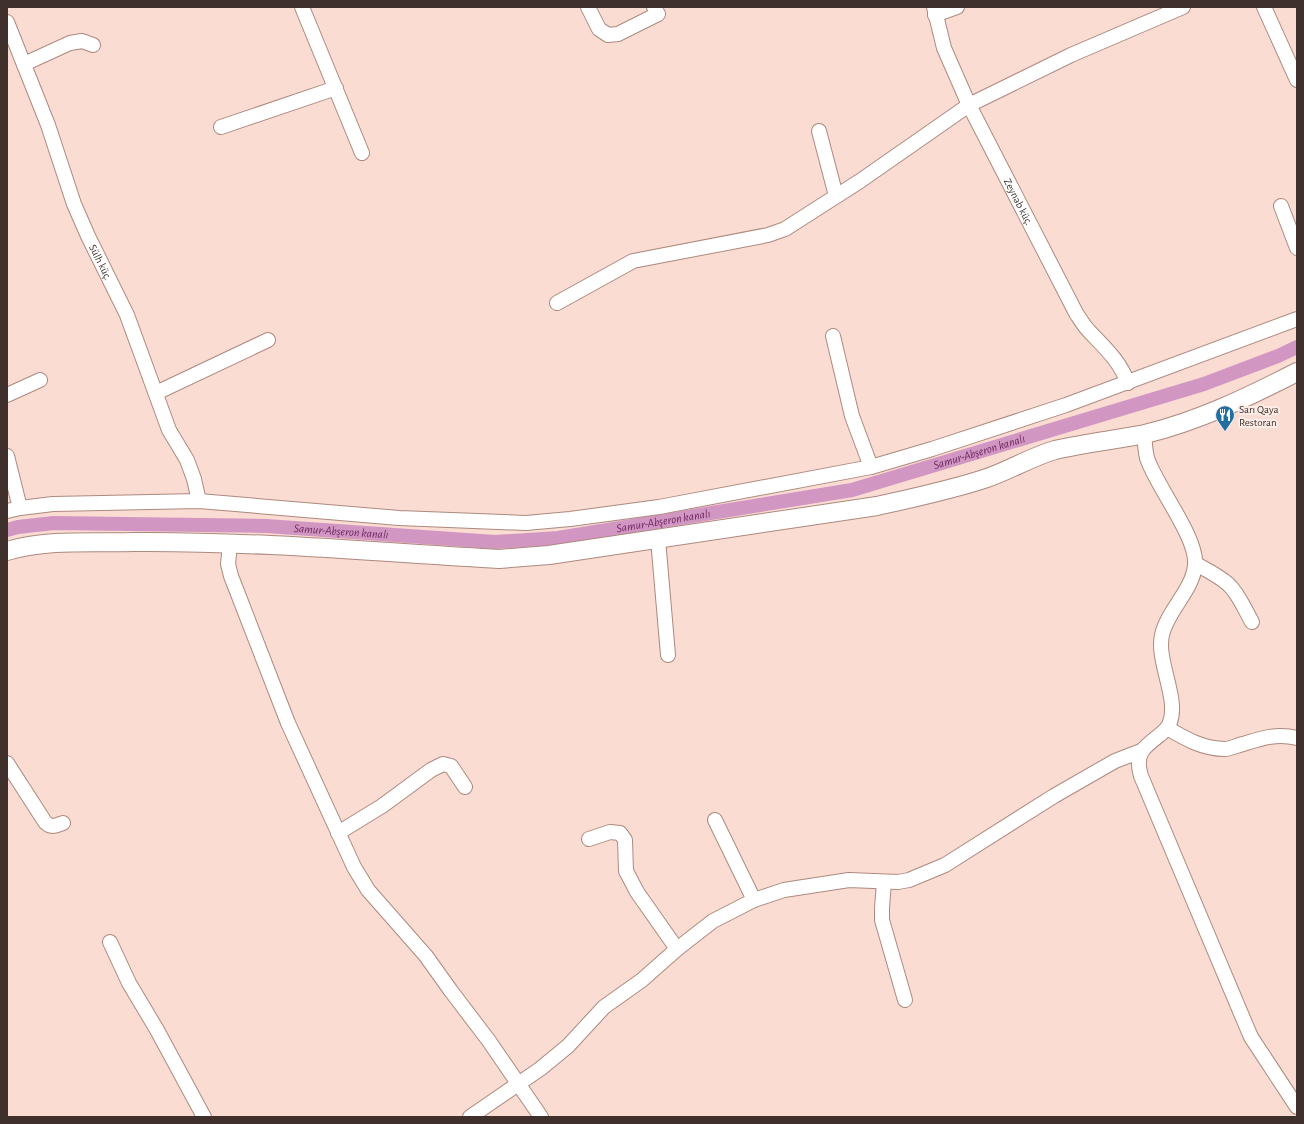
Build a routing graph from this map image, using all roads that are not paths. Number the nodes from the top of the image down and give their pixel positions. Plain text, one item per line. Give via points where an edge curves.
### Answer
1 (302, 7) edge
2 (588, 7) edge
3 (654, 7) edge
4 (957, 7) edge
5 (1183, 7) edge
6 (1264, 7) edge
7 (934, 11) edge
8 (7, 22) edge
9 (93, 45) dead end
10 (24, 64) junction
11 (1297, 80) edge
12 (336, 88) junction
13 (969, 106) junction
14 (221, 126) dead end
15 (819, 131) dead end
16 (362, 153) dead end
17 (836, 196) junction
18 (1281, 206) dead end
19 (1297, 248) edge
20 (557, 303) dead end
21 (1297, 319) edge
22 (833, 336) dead end
23 (268, 340) dead end
24 (1297, 372) edge
25 (40, 380) dead end
26 (1128, 383) junction
27 (156, 393) junction
28 (7, 395) edge
29 (1144, 434) junction
30 (7, 456) edge
31 (871, 467) junction
32 (199, 501) junction
33 (13, 509) edge
34 (658, 539) junction
35 (230, 544) junction
36 (7, 551) edge
37 (1196, 564) junction
38 (1252, 622) dead end
39 (668, 655) dead end
40 (1167, 728) junction
41 (1297, 738) edge
42 (1141, 751) junction
43 (7, 763) edge
44 (465, 787) dead end
45 (715, 820) dead end
46 (63, 823) dead end
47 (338, 833) junction
48 (590, 839) dead end
49 (884, 882) junction
50 (754, 900) junction
51 (110, 942) dead end
52 (676, 949) junction
53 (905, 1000) dead end
54 (519, 1084) junction
55 (1297, 1107) edge
56 (204, 1117) edge
57 (470, 1117) edge
58 (541, 1117) edge

1 - 12 street
2 - 3 street via 599,29 608,34 618,34 658,14
4 - 7 street
5 - 13 street via 1071,55
6 - 11 street
7 - 13 street, Zeynəb küç. via 944,48
8 - 10 street, Sülh küç.
9 - 10 street via 82,41 70,44
10 - 27 street, Sülh küç. via 48,125 74,204 127,315
12 - 14 street
12 - 16 street
13 - 17 street
13 - 26 street, Zeynəb küç. via 1076,313 1118,362
15 - 17 street
17 - 20 street via 785,228 768,235 632,261
18 - 19 street
21 - 26 street
22 - 31 street via 852,416
23 - 27 street
24 - 29 street via 1220,409
25 - 28 street
26 - 31 street
27 - 32 street, Sülh küç. via 169,430 187,460
29 - 34 street via 1055,450 987,478 884,505
29 - 37 street via 1147,458 1187,534
30 - 33 street
31 - 32 street via 658,507 526,523 399,518
32 - 33 street via 53,504
34 - 35 street via 549,555 499,559
34 - 39 street
35 - 36 street via 64,543
35 - 47 street via 228,564 231,576 288,723
37 - 38 street via 1228,584
37 - 40 street via 1162,635 1161,649 1172,704 1172,716
40 - 41 street via 1202,746 1226,749 1268,736 1287,735
40 - 42 street
42 - 49 street via 1115,761 1054,796 945,865 909,880
42 - 55 street via 1138,766 1141,776 1241,1016 1251,1037
43 - 46 street via 45,822 50,826
44 - 47 street via 451,766 443,764
45 - 50 street
47 - 54 street via 368,890 426,956
48 - 52 street via 610,832 620,833 625,840 626,871 637,892
49 - 50 street via 849,880 784,890
49 - 53 street via 882,920
50 - 52 street via 713,921
51 - 56 street
52 - 54 street via 642,980 604,1007 568,1046
54 - 57 street
54 - 58 street

